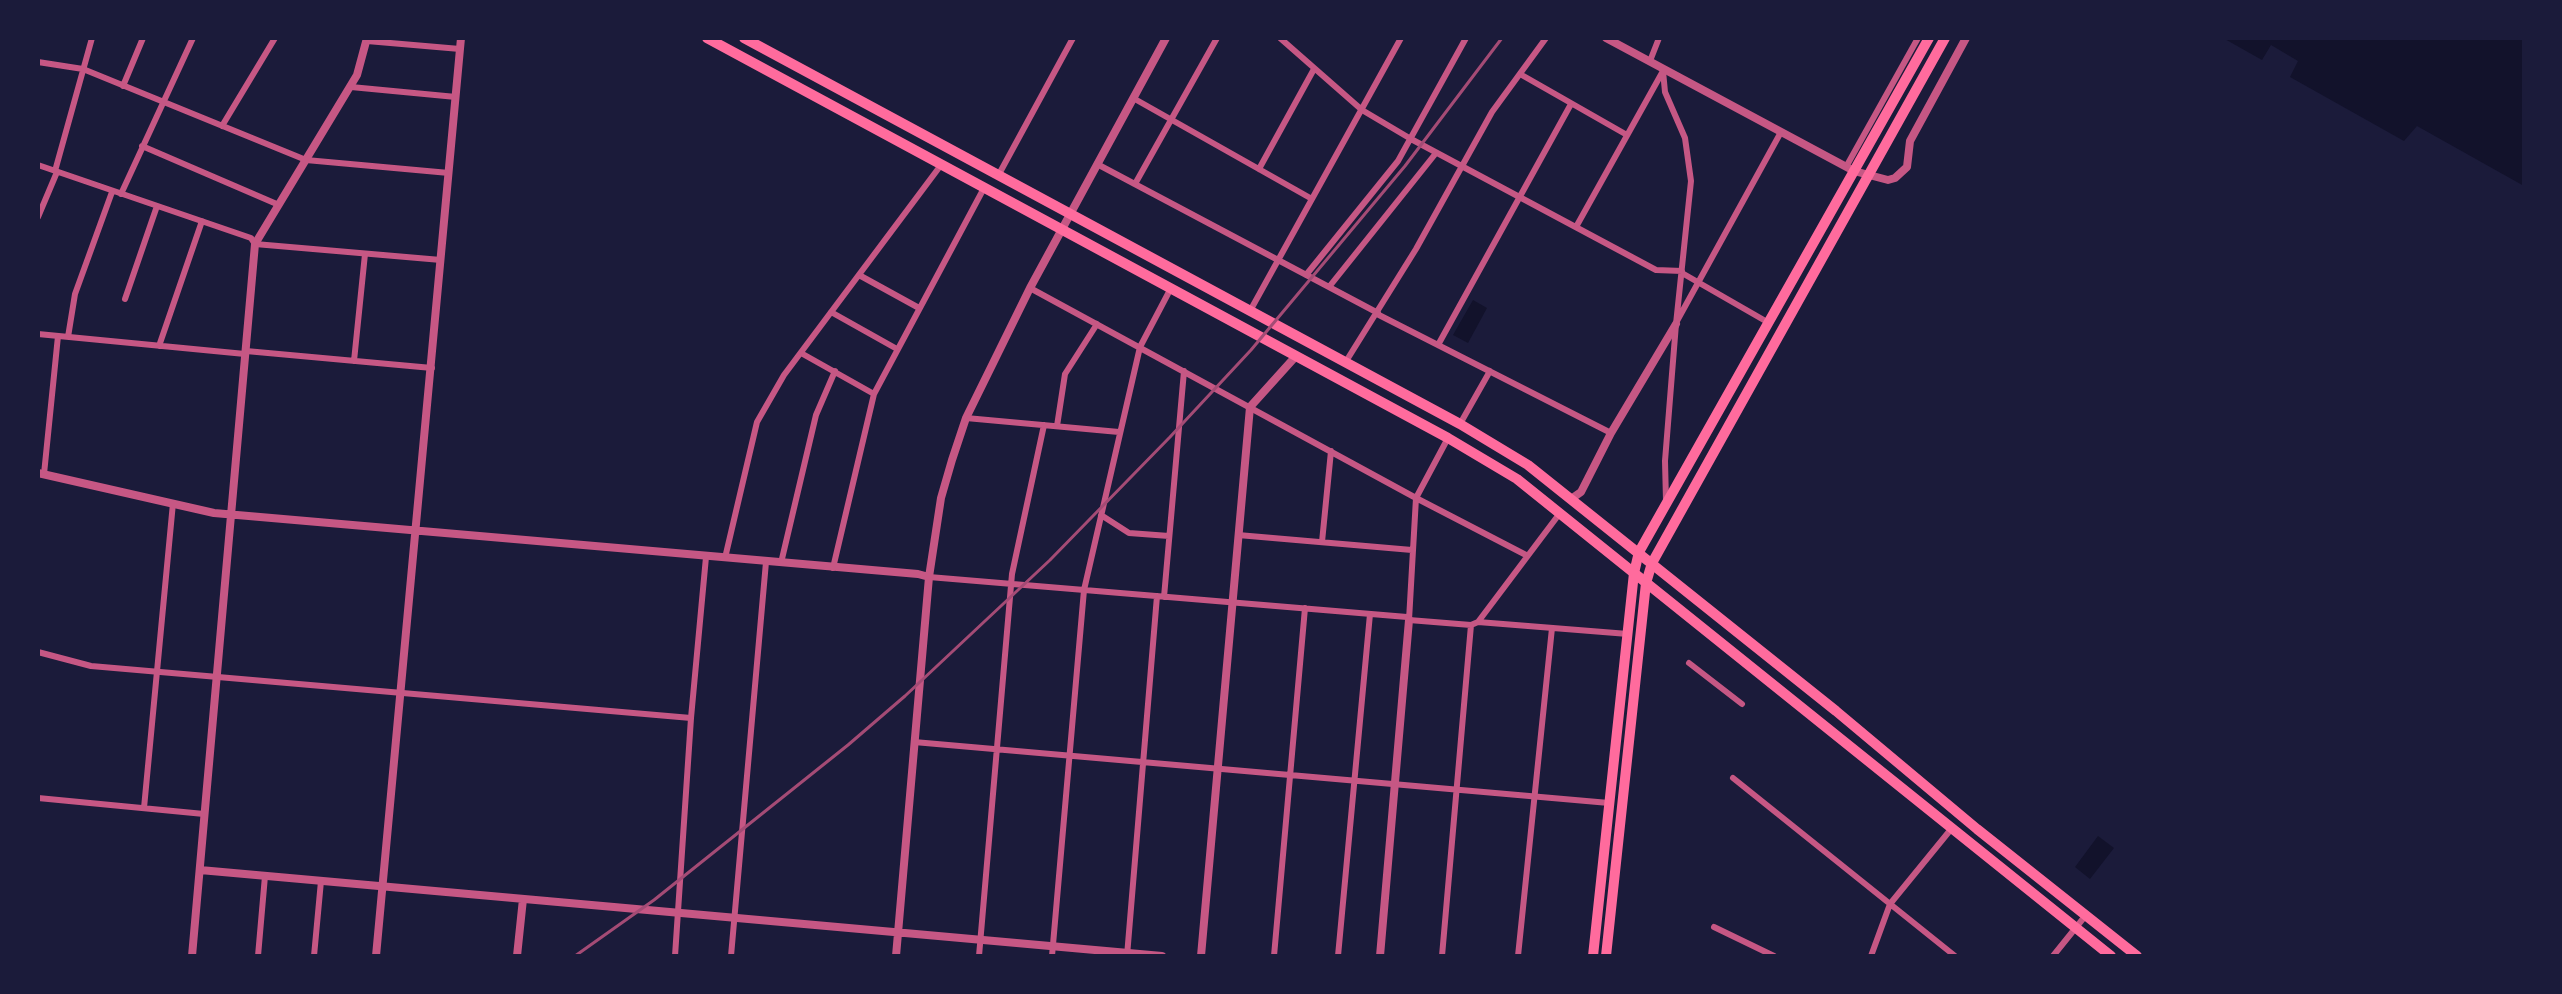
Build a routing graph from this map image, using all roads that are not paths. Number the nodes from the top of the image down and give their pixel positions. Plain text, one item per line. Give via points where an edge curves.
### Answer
1 (92, 38) edge
2 (143, 38) edge
3 (193, 38) edge
4 (275, 38) edge
5 (461, 38) edge
6 (707, 38) edge
7 (744, 38) edge
8 (1073, 38) edge
9 (1166, 38) edge
10 (1217, 38) edge
11 (1280, 38) edge
12 (1401, 38) edge
13 (1466, 38) edge
14 (1546, 38) edge
15 (1606, 38) edge
16 (1659, 38) edge
17 (1918, 38) edge
18 (1929, 38) edge
19 (1945, 38) edge
20 (1966, 38) edge
21 (367, 39) edge
22 (460, 49) junction
23 (1650, 61) junction
24 (38, 62) edge
25 (83, 69) junction
26 (1314, 69) junction
27 (1663, 71) junction
28 (1520, 74) junction
29 (123, 86) junction
30 (351, 87) junction
31 (456, 97) junction
32 (1133, 98) junction
33 (162, 101) junction
34 (1571, 104) junction
35 (1362, 110) junction
36 (1171, 119) junction
37 (222, 126) junction
38 (1781, 132) junction
39 (1627, 135) junction
40 (1411, 139) junction
41 (142, 146) junction
42 (1436, 153) junction
43 (306, 160) junction
44 (941, 164) junction
45 (1097, 164) junction
46 (38, 165) edge
47 (1461, 167) junction
48 (1259, 169) junction
49 (1850, 169) junction
50 (56, 172) junction
51 (449, 173) junction
52 (1868, 175) junction
53 (998, 176) junction
54 (1135, 184) junction
55 (985, 188) junction
56 (112, 192) junction
57 (121, 194) junction
58 (1519, 197) junction
59 (1312, 199) junction
60 (279, 205) junction
61 (157, 206) junction
62 (1070, 213) junction
63 (38, 217) edge
64 (202, 221) junction
65 (1576, 227) junction
66 (1061, 229) junction
67 (255, 244) junction
68 (365, 254) junction
69 (441, 260) junction
70 (1278, 260) junction
71 (1682, 272) junction
72 (859, 275) junction
73 (1306, 275) junction
74 (1698, 282) junction
75 (1329, 287) junction
76 (1030, 288) junction
77 (1171, 288) junction
78 (125, 299) dead end
79 (919, 308) junction
80 (1250, 311) junction
81 (831, 312) junction
82 (1377, 313) junction
83 (1769, 323) junction
84 (1097, 324) junction
85 (1676, 324) junction
86 (38, 334) edge
87 (58, 336) junction
88 (68, 337) junction
89 (1438, 345) junction
90 (159, 346) junction
91 (1140, 347) junction
92 (897, 349) junction
93 (246, 352) junction
94 (801, 353) junction
95 (1296, 356) junction
96 (354, 361) junction
97 (1345, 363) junction
98 (432, 368) junction
99 (835, 371) junction
100 (1184, 371) junction
101 (1490, 371) junction
102 (874, 394) junction
103 (1250, 407) junction
104 (966, 418) junction
105 (1460, 424) junction
106 (1044, 425) junction
107 (1057, 426) junction
108 (1119, 432) junction
109 (1611, 433) junction
110 (1448, 438) junction
111 (1331, 451) junction
112 (41, 474) edge
113 (1416, 498) junction
114 (1571, 499) junction
115 (173, 503) junction
116 (1666, 508) junction
117 (1560, 513) junction
118 (231, 514) junction
119 (1101, 515) junction
120 (415, 530) junction
121 (1238, 535) junction
122 (1169, 536) junction
123 (1322, 542) junction
124 (1412, 550) junction
125 (1639, 552) junction
126 (1526, 555) junction
127 (706, 557) junction
128 (725, 558) junction
129 (766, 562) junction
130 (781, 563) junction
131 (1652, 563) junction
132 (833, 568) junction
133 (1634, 573) junction
134 (929, 577) junction
135 (1646, 583) junction
136 (1011, 584) junction
137 (1084, 590) junction
138 (1161, 596) junction
139 (1232, 602) junction
140 (1305, 608) junction
141 (1370, 614) junction
142 (1408, 618) junction
143 (1474, 623) junction
144 (1552, 628) junction
145 (1628, 634) junction
146 (38, 652) edge
147 (1689, 663) dead end
148 (157, 672) junction
149 (216, 677) junction
150 (400, 693) junction
151 (1742, 704) dead end
152 (691, 718) junction
153 (914, 742) junction
154 (997, 749) junction
155 (1070, 756) junction
156 (1143, 762) junction
157 (1218, 769) junction
158 (1290, 775) junction
159 (1733, 778) dead end
160 (1354, 781) junction
161 (1394, 784) junction
162 (1456, 790) junction
163 (1535, 797) junction
164 (38, 798) edge
165 (1609, 803) junction
166 (144, 808) junction
167 (204, 814) junction
168 (1952, 828) junction
169 (200, 870) junction
170 (265, 876) junction
171 (321, 881) junction
172 (382, 887) junction
173 (523, 899) junction
174 (1890, 904) junction
175 (679, 913) junction
176 (2086, 915) junction
177 (734, 918) junction
178 (1714, 927) dead end
179 (2076, 928) junction
180 (898, 933) junction
181 (980, 940) junction
182 (1053, 951) edge
183 (1127, 954) edge
184 (192, 956) edge
185 (258, 956) edge
186 (314, 956) edge
187 (376, 956) edge
188 (517, 956) edge
189 (675, 956) edge
190 (731, 956) edge
191 (896, 956) edge
192 (979, 956) edge
193 (1162, 956) edge
194 (1201, 956) edge
195 (1274, 956) edge
196 (1338, 956) edge
197 (1380, 956) edge
198 (1442, 956) edge
199 (1518, 956) edge
200 (1593, 956) edge
201 (1606, 956) edge
202 (1774, 956) edge
203 (1871, 956) edge
204 (1955, 956) edge
205 (2053, 956) edge
206 (2111, 956) edge
207 (2137, 956) edge

1 - 25 street
2 - 29 street
3 - 33 street
4 - 37 street
5 - 22 street
6 - 44 main road
7 - 53 main road
8 - 53 street
9 - 32 street
10 - 36 street
11 - 26 street
12 - 35 street
13 - 40 street
14 - 28 street
15 - 23 street
16 - 23 street
17 - 49 street
18 - 49 main road
19 - 52 main road
20 - 52 street via 1910,141 1907,167 1888,180
21 - 22 street
21 - 30 street
22 - 31 street
23 - 27 street
24 - 25 street
25 - 29 street
25 - 50 street
26 - 35 street
26 - 48 street
27 - 38 street
27 - 39 street
27 - 71 street via 1665,92 1689,159 1691,201
28 - 34 street
28 - 47 street
29 - 33 street
30 - 31 street
30 - 43 street
31 - 51 street
32 - 36 street
32 - 45 street
33 - 37 street
33 - 41 street
34 - 39 street
34 - 58 street
35 - 40 street
35 - 59 street
36 - 48 street
36 - 54 street
37 - 43 street
38 - 49 street
38 - 74 street
39 - 65 street
40 - 42 street
40 - 73 street
41 - 57 street
41 - 60 street
42 - 47 street
42 - 75 street
43 - 51 street
43 - 60 street
44 - 55 main road
44 - 72 street
45 - 54 street
45 - 62 street
46 - 50 street
47 - 58 street
47 - 82 street
48 - 59 street
49 - 52 street
49 - 83 main road
50 - 56 street
50 - 63 street
51 - 69 street
52 - 131 main road
53 - 62 main road
54 - 70 street
55 - 66 main road
55 - 79 street
56 - 57 street
56 - 88 street via 75,294
57 - 61 street
58 - 65 street
58 - 89 street
59 - 70 street
60 - 67 street
61 - 64 street
61 - 78 street
62 - 66 street
62 - 80 main road
64 - 67 street
64 - 90 street
65 - 71 street via 1656,270
66 - 76 street
66 - 77 main road
67 - 68 street
67 - 93 street
68 - 69 street
68 - 96 street
69 - 98 street
70 - 73 street
70 - 80 street
71 - 74 street
71 - 85 street
72 - 79 street
72 - 81 street
73 - 75 street
74 - 83 street
74 - 85 street
75 - 82 street
76 - 84 street
76 - 104 street
77 - 91 street
77 - 95 main road
79 - 92 street
80 - 97 main road
81 - 92 street
81 - 94 street
82 - 89 street
82 - 97 street
83 - 116 main road
84 - 91 street
84 - 107 street via 1065,374
85 - 109 street
85 - 116 street
86 - 87 street
87 - 88 street
87 - 112 street
88 - 90 street
89 - 101 street
90 - 93 street
91 - 100 street
91 - 108 street
92 - 102 street
93 - 96 street
93 - 118 street
94 - 99 street
94 - 128 street via 757,422
95 - 103 street
95 - 110 main road
96 - 98 street
97 - 105 main road
98 - 120 street
99 - 102 street
99 - 130 street via 816,415
100 - 103 street
100 - 122 street
101 - 105 street
101 - 109 street
102 - 132 street
103 - 111 street
103 - 121 street
104 - 106 street
104 - 134 street via 941,498
105 - 114 main road via 1528,465
106 - 107 street
106 - 136 street
107 - 108 street
108 - 119 street
109 - 114 street via 1581,492
110 - 113 street
110 - 117 main road via 1517,479
111 - 113 street
111 - 123 street
112 - 115 street
113 - 124 street
113 - 126 street
114 - 125 main road
115 - 118 street
115 - 148 street
116 - 125 main road
117 - 126 street
117 - 133 main road
118 - 120 street
118 - 149 street
119 - 122 street via 1129,533
119 - 137 street
120 - 127 street
120 - 150 street
121 - 123 street
121 - 139 street
122 - 138 street
123 - 124 street
124 - 142 street
125 - 131 main road
125 - 133 main road
126 - 143 street
127 - 128 street
127 - 152 street
128 - 129 street
129 - 130 street
129 - 177 street
130 - 132 street
131 - 135 main road
131 - 176 main road
132 - 134 street
133 - 135 main road
133 - 145 main road
134 - 136 street
134 - 153 street
135 - 168 main road
135 - 201 main road
136 - 137 street
136 - 154 street
137 - 138 street
137 - 155 street
138 - 139 street
138 - 156 street
139 - 140 street
139 - 157 street
140 - 141 street
140 - 158 street
141 - 142 street
141 - 160 street
142 - 143 street
142 - 161 street
143 - 144 street
143 - 162 street
144 - 145 street
144 - 163 street
145 - 165 main road
146 - 148 street via 91,666
147 - 151 street
148 - 149 street
148 - 166 street
149 - 150 street
149 - 167 street
150 - 152 street
150 - 172 street
152 - 175 street
153 - 154 street
153 - 180 street
154 - 155 street
154 - 181 street
155 - 156 street
155 - 182 street
156 - 157 street
156 - 183 street
157 - 158 street
157 - 194 street
158 - 160 street
158 - 195 street
159 - 174 street
160 - 161 street
160 - 196 street
161 - 162 street
161 - 197 street
162 - 163 street
162 - 198 street
163 - 165 street
163 - 199 street
164 - 166 street
165 - 200 main road
166 - 167 street
167 - 169 street
168 - 174 street
168 - 179 main road
169 - 170 street
169 - 184 street
170 - 171 street
170 - 185 street
171 - 172 street
171 - 186 street
172 - 173 street
172 - 187 street
173 - 175 street
173 - 188 street
174 - 203 street
174 - 204 street
175 - 177 street
175 - 189 street
176 - 179 street
176 - 207 main road
177 - 180 street
177 - 190 street
178 - 202 street
179 - 205 street
179 - 206 main road
180 - 181 street
180 - 191 street
181 - 182 street
181 - 192 street
182 - 183 street
183 - 193 street

